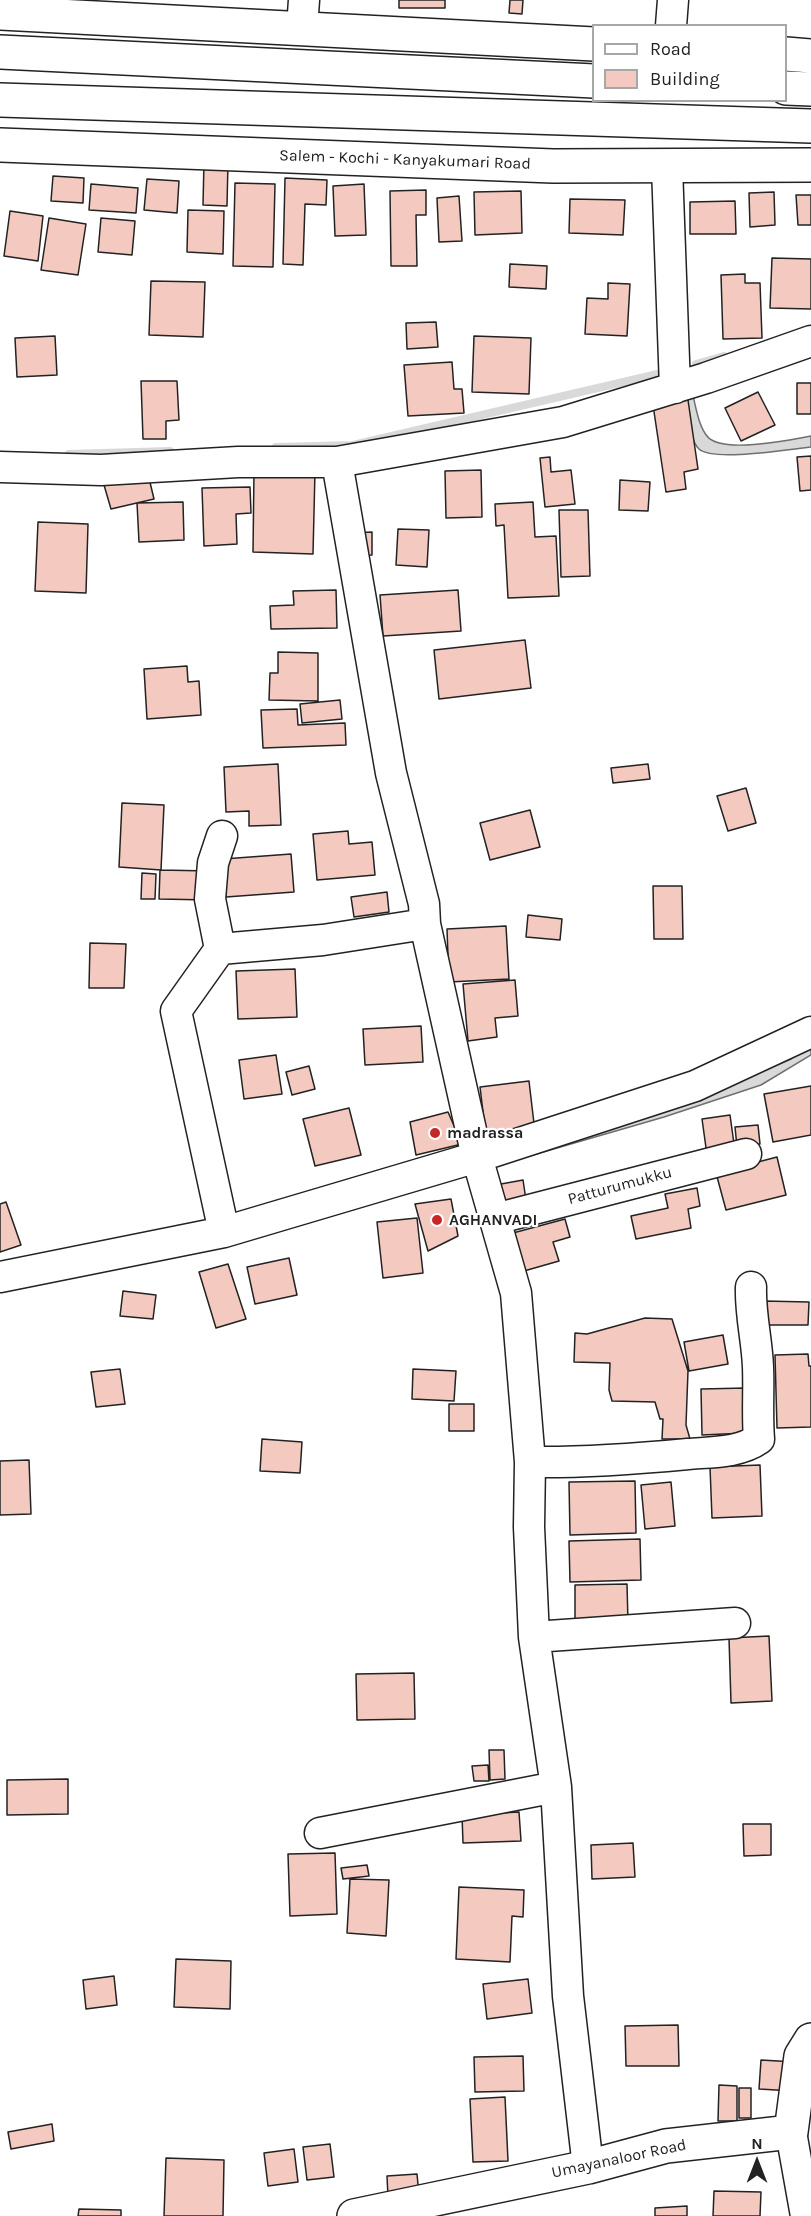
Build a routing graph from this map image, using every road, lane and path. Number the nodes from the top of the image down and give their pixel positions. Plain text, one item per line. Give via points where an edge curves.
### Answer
1 (672, 0) edge
2 (0, 13) edge
3 (303, 14) edge
4 (671, 24) edge
5 (592, 44) edge
6 (0, 52) edge
7 (787, 54) edge
8 (811, 56) edge
9 (592, 81) edge
10 (787, 88) edge
11 (811, 89) edge
12 (0, 100) edge
13 (811, 126) edge
14 (0, 145) edge
15 (811, 165) edge
16 (667, 167) junction
17 (811, 341) edge
18 (675, 388) junction
19 (337, 462) junction
20 (0, 467) edge
21 (222, 836) dead end
22 (425, 924) junction
23 (220, 949) junction
24 (811, 1032) edge
25 (746, 1154) dead end
26 (477, 1157) junction
27 (495, 1219) junction
28 (224, 1232) junction
29 (0, 1277) edge
30 (751, 1287) dead end
31 (530, 1462) junction
32 (735, 1623) dead end
33 (534, 1636) junction
34 (556, 1787) junction
35 (320, 1833) dead end
36 (811, 2040) edge
37 (791, 2132) junction
38 (588, 2167) junction
39 (354, 2216) edge
40 (806, 2216) edge

1 - 4 street
2 - 3 main road
3 - 5 main road
6 - 9 main road
7 - 8 main road
10 - 11 main road
12 - 13 main road
14 - 16 main road, Salem - Kochi - Kanyakumari Road
15 - 16 main road, Salem - Kochi - Kanyakumari Road
16 - 18 street
17 - 18 street
18 - 19 street via 563,422
19 - 20 street via 238,462 100,470
19 - 22 street via 391,773 424,904
21 - 23 street via 213,863 210,899
22 - 23 street via 323,940
22 - 26 street
23 - 28 street via 176,1011
24 - 26 street via 695,1086
25 - 27 street, Patturumukku
26 - 27 street
26 - 28 street
27 - 31 street via 516,1293
28 - 29 street
30 - 31 street via 759,1439 748,1447 624,1461
31 - 33 street
32 - 33 street
33 - 34 street
34 - 35 street
34 - 38 street via 568,1996
36 - 37 main road via 801,2056
37 - 38 main road, Umayanaloor Road via 666,2146
37 - 40 street
38 - 39 main road, Umayanaloor Road

